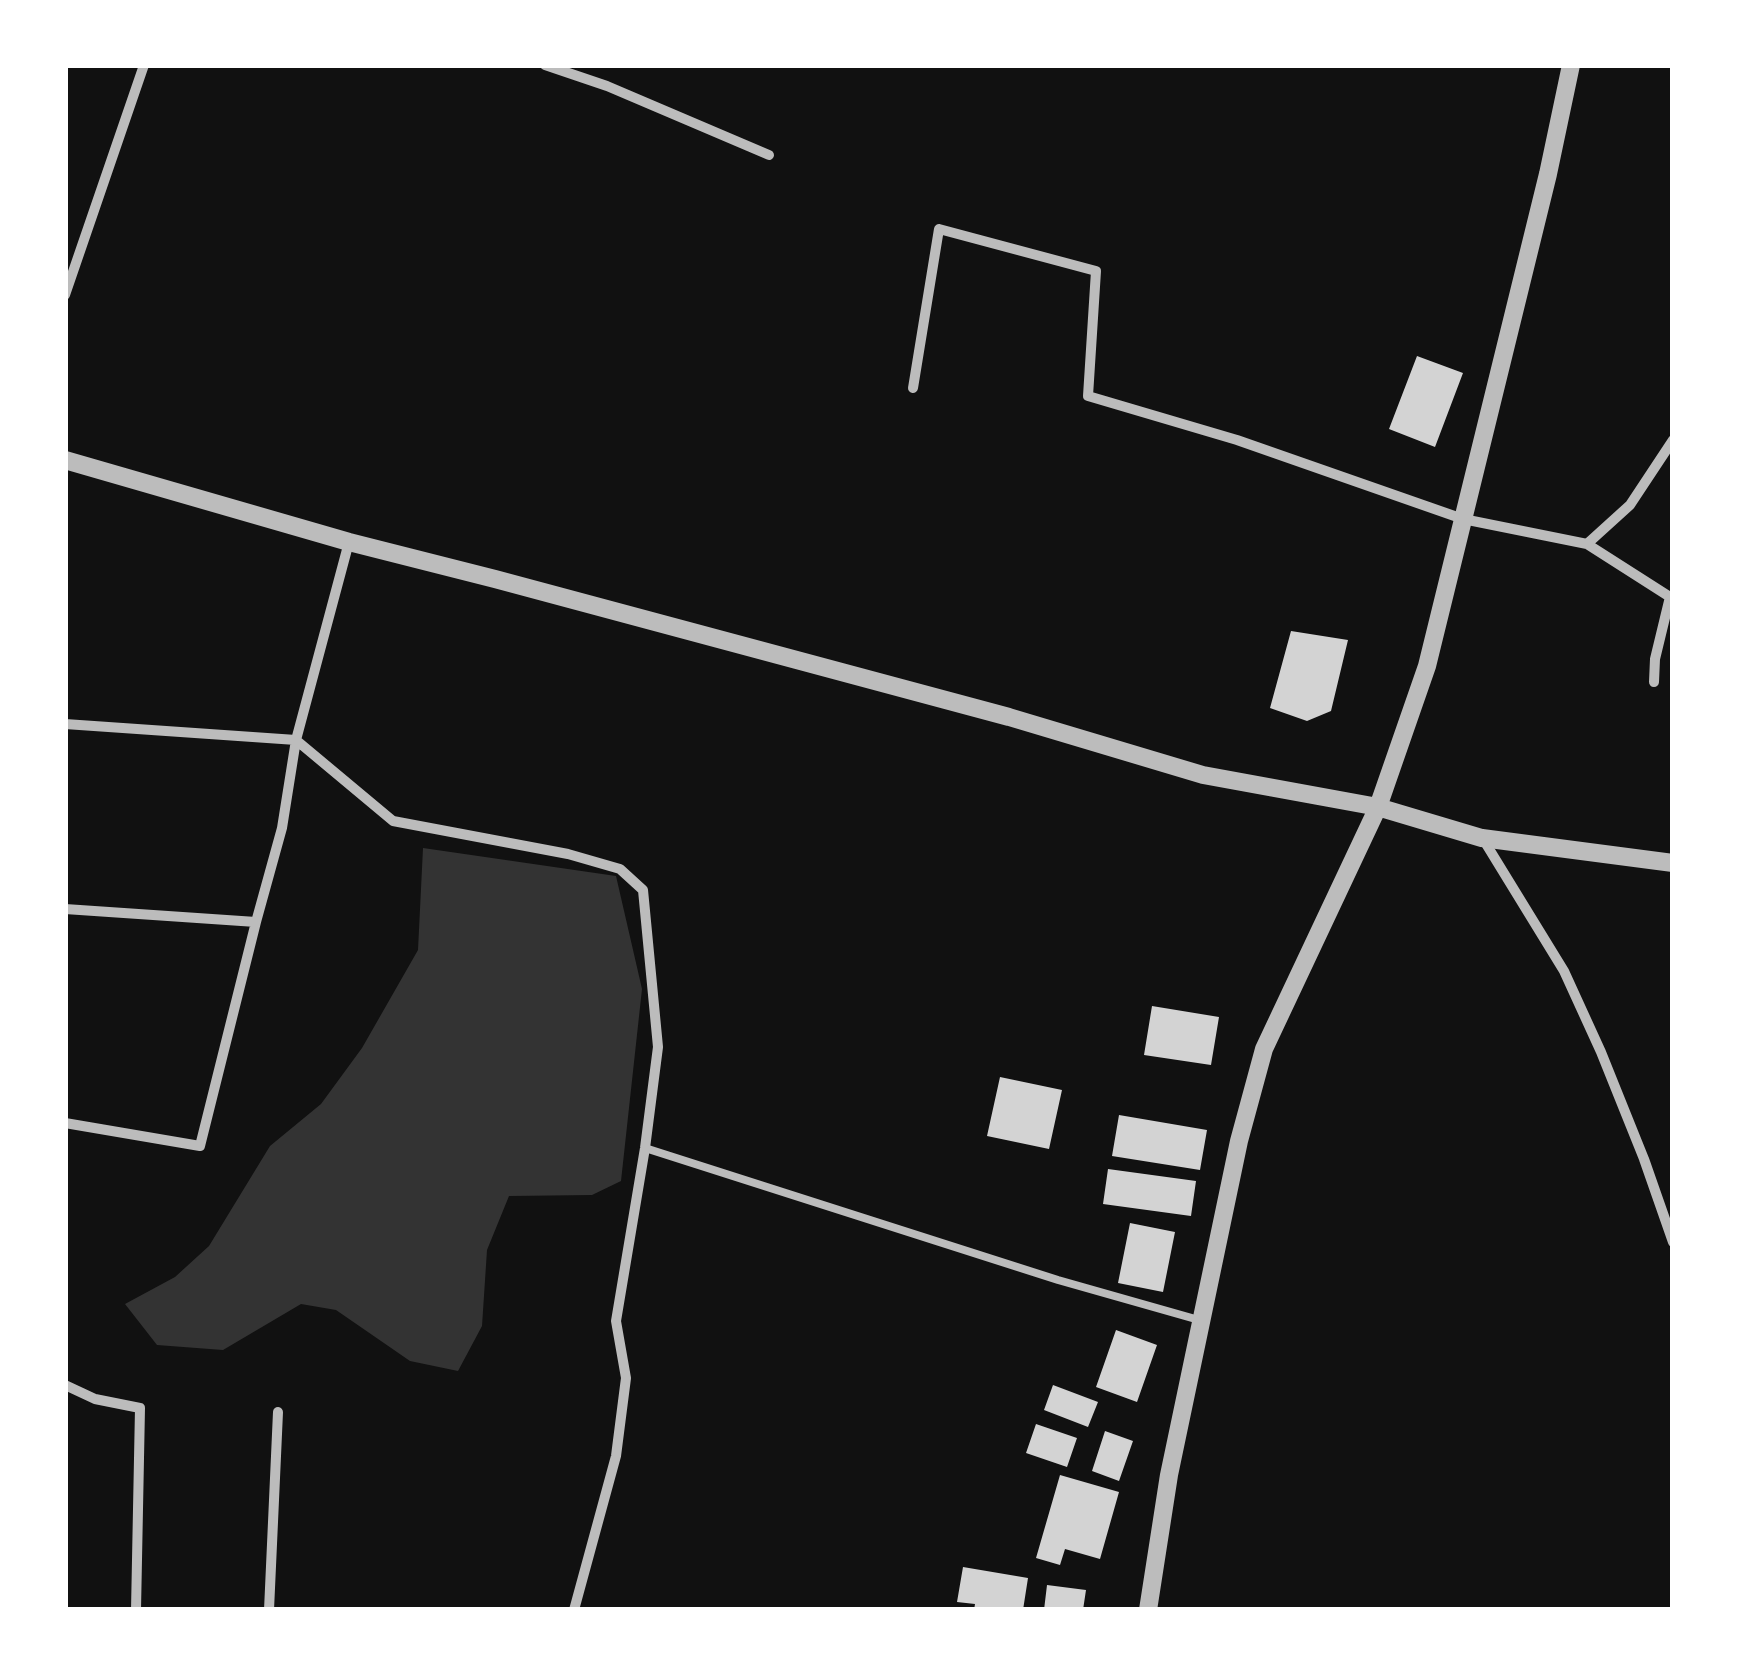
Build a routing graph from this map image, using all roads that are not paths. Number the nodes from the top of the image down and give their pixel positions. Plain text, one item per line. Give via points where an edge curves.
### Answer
1 (144, 65) edge
2 (545, 65) edge
3 (1570, 65) edge
4 (770, 155) dead end
5 (65, 295) edge
6 (913, 388) dead end
7 (1673, 440) edge
8 (65, 460) edge
9 (1463, 519) junction
10 (348, 542) junction
11 (1587, 544) junction
12 (1654, 682) dead end
13 (65, 724) edge
14 (296, 740) junction
15 (1378, 807) junction
16 (1482, 838) junction
17 (1673, 863) edge
18 (65, 909) edge
19 (256, 922) junction
20 (65, 1123) edge
21 (644, 1148) junction
22 (1673, 1242) edge
23 (1202, 1321) junction
24 (65, 1385) edge
25 (278, 1412) dead end
26 (136, 1610) edge
27 (269, 1610) edge
28 (574, 1610) edge
29 (1148, 1610) edge

1 - 5 street
2 - 4 street
3 - 9 street
6 - 9 street via 939,229 1096,270 1088,396
7 - 11 street via 1630,504
8 - 10 street
9 - 11 street
9 - 15 street via 1427,666
10 - 14 street
10 - 15 street via 1203,775
11 - 12 street via 1670,597
13 - 14 street
14 - 19 street via 282,828
14 - 21 street via 393,822 568,854 620,869 643,890 658,1047
15 - 16 street
15 - 23 street via 1264,1049
16 - 17 street
16 - 22 street via 1564,971
18 - 19 street
19 - 20 street via 200,1146
21 - 23 lane
21 - 28 street via 616,1321 626,1378 616,1456
23 - 29 street
24 - 26 street via 140,1408
25 - 27 street

